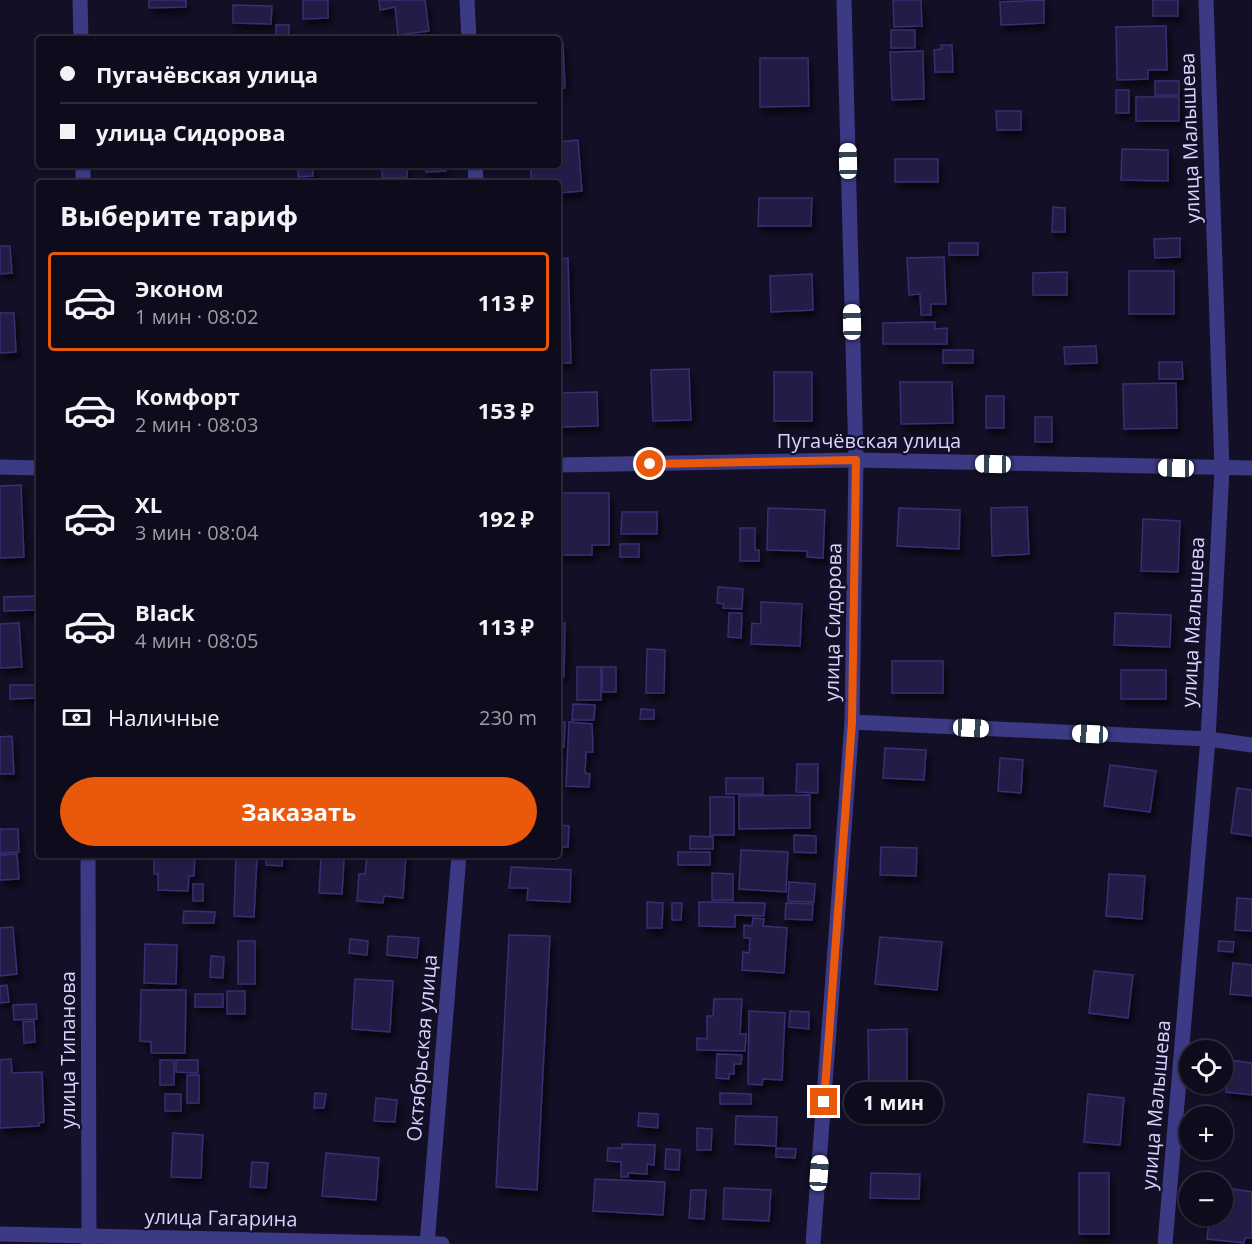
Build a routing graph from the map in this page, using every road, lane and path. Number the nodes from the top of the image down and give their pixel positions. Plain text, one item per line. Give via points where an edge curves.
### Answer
1 (80, 0) edge
2 (467, 0) edge
3 (844, 0) edge
4 (1206, 0) edge
5 (81, 36) edge
6 (469, 36) edge
7 (856, 460) junction
8 (561, 465) edge
9 (0, 467) edge
10 (36, 468) edge
11 (1252, 468) edge
12 (1222, 469) junction
13 (852, 722) junction
14 (1208, 739) junction
15 (1252, 745) edge
16 (88, 858) edge
17 (459, 858) edge
18 (0, 1233) edge
19 (89, 1240) edge
20 (427, 1244) edge
21 (442, 1244) edge
22 (813, 1244) edge
23 (1165, 1244) edge

1 - 5 street
2 - 6 street
3 - 7 street, улица Сидорова
4 - 12 street, улица Малышева
7 - 8 street, Пугачёвская улица
7 - 12 street, Пугачёвская улица
7 - 13 street, улица Сидорова
9 - 10 street
11 - 12 street, Пугачёвская улица
12 - 14 street, улица Малышева
13 - 14 street
13 - 22 street, улица Сидорова
14 - 15 street
14 - 23 street, улица Малышева
16 - 19 street, улица Типанова
17 - 20 street, Октябрьская улица
18 - 19 street, улица Гагарина
19 - 20 street, улица Гагарина
20 - 21 street, улица Гагарина

